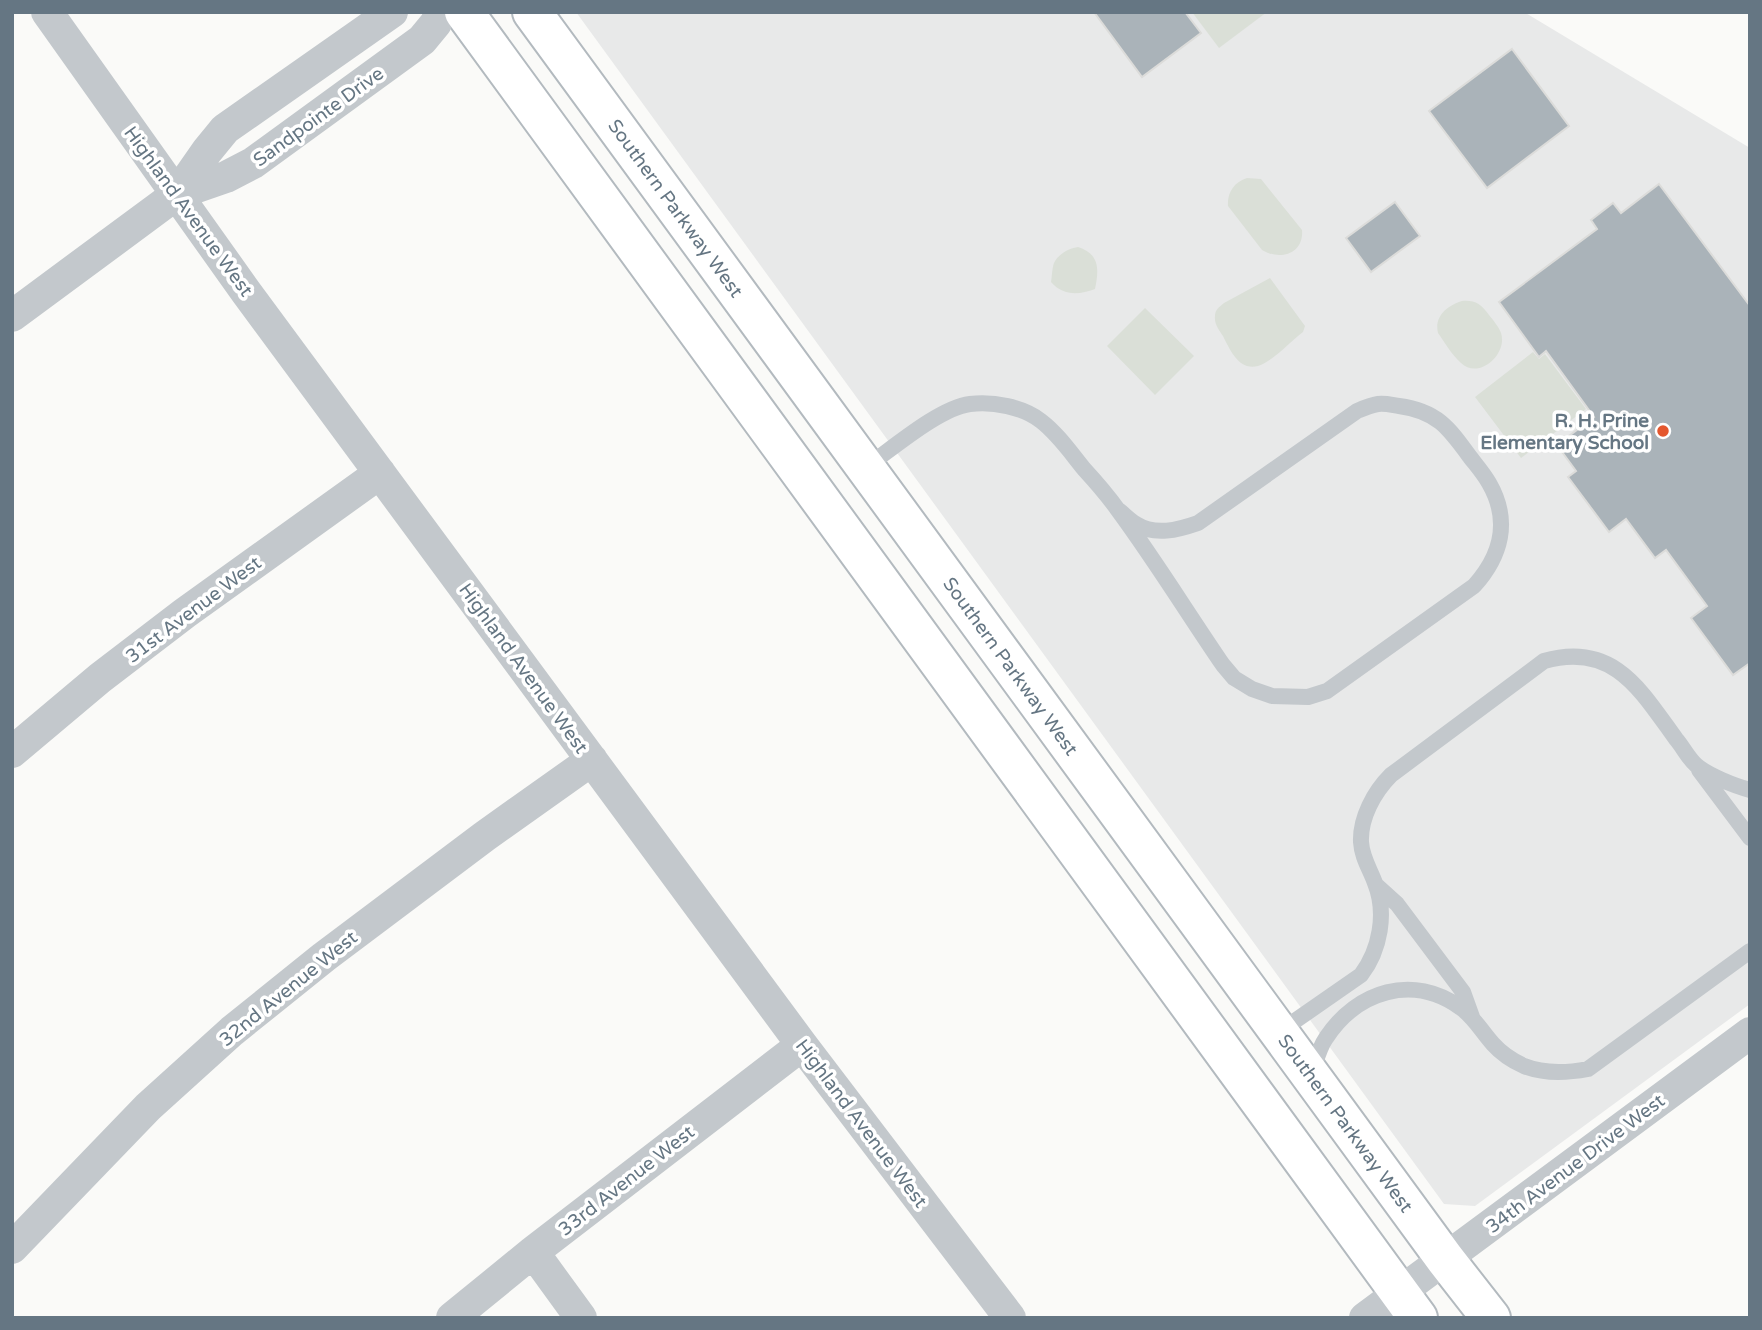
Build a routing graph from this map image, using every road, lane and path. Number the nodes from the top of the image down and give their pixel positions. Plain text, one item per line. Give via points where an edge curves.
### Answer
1 (47, 12) edge
2 (391, 12) edge
3 (440, 12) edge
4 (464, 12) edge
5 (532, 12) edge
6 (177, 194) junction
7 (12, 316) edge
8 (866, 467) junction
9 (380, 473) junction
10 (1117, 509) junction
11 (12, 751) edge
12 (592, 760) junction
13 (1696, 765) junction
14 (1750, 790) edge
15 (1750, 838) edge
16 (1376, 885) junction
17 (1750, 951) edge
18 (1472, 1017) junction
19 (1279, 1032) junction
20 (1750, 1033) edge
21 (802, 1045) junction
22 (1311, 1075) junction
23 (12, 1248) edge
24 (533, 1252) junction
25 (1445, 1259) junction
26 (1409, 1305) edge
27 (452, 1318) edge
28 (581, 1318) edge
29 (1010, 1318) edge
30 (1365, 1318) edge
31 (1491, 1318) edge

1 - 6 street, Highland Avenue West
2 - 6 street, Sandpointe Drive via 225,129
3 - 6 street, Sandpointe Drive via 422,40 253,163
4 - 26 street
5 - 8 street, Southern Parkway West
6 - 7 street, Sandpointe Drive
6 - 9 street, Highland Avenue West
8 - 10 lane via 952,409 969,404 1007,406 1032,415 1053,431
8 - 19 street, Southern Parkway West
9 - 11 street, 31st Avenue West via 185,613
9 - 12 street, Highland Avenue West
10 - 10 lane via 1223,665 1252,690 1272,696 1308,697 1326,691 1474,586 1497,553 1501,534 1496,496 1453,434 1419,408 1380,403 1357,411 1198,523 1166,531 1147,528
12 - 21 street, Highland Avenue West
12 - 23 street, 32nd Avenue West via 463,852 232,1031 148,1107
13 - 14 lane
13 - 15 lane
13 - 16 lane via 1640,691 1612,666 1578,655 1544,661 1382,784 1362,826 1363,858
16 - 18 lane via 1397,904 1463,992
16 - 19 lane via 1381,928 1369,964 1361,975
17 - 18 lane via 1588,1069 1554,1072 1524,1065 1495,1046
18 - 22 lane via 1427,992 1382,993 1351,1008 1337,1023
19 - 22 street, Southern Parkway West
20 - 25 street, 34th Avenue Drive West
21 - 24 street, 33rd Avenue West
21 - 29 street, Highland Avenue West
22 - 25 street, Southern Parkway West
24 - 27 street, 33rd Avenue West
24 - 28 street
25 - 26 street, 34th Avenue Drive West
25 - 31 street, Southern Parkway West
26 - 30 street, 34th Avenue Drive West

